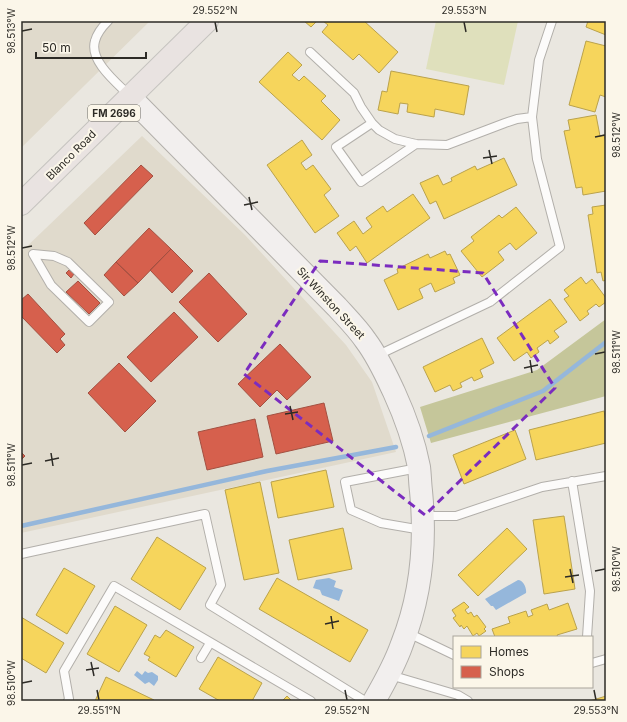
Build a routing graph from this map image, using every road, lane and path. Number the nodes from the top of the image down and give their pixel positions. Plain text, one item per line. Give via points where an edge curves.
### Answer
1 (108, 21) edge
2 (207, 21) edge
3 (552, 21) edge
4 (310, 52) dead end
5 (130, 97) junction
6 (532, 117) junction
7 (372, 123) junction
8 (416, 144) junction
9 (23, 198) edge
10 (54, 256) joint
11 (376, 356) junction
12 (419, 468) junction
13 (606, 476) edge
14 (572, 482) junction
15 (423, 524) junction
16 (21, 554) edge
17 (406, 632) junction
18 (587, 636) edge
19 (210, 643) junction
20 (453, 654) edge
21 (201, 658) dead end
22 (606, 659) edge
23 (593, 663) edge
24 (389, 675) junction
25 (68, 701) edge
26 (311, 701) edge
27 (365, 701) edge
28 (374, 701) edge
29 (468, 701) edge

1 - 5 lane via 99,31 94,43 96,59
2 - 5 main road, Blanco Road / FM 2696
3 - 6 lane via 539,60
4 - 7 lane via 354,93
5 - 9 main road, Blanco Road / FM 2696
5 - 11 street, Sir Winston Street via 337,307 366,340
6 - 8 lane via 517,119 447,145
6 - 11 lane via 537,159 560,247 490,302
7 - 8 lane via 395,139
7 - 8 lane via 336,147 361,182
10 - 10 lane via 33,254 51,285 89,322 109,302 68,262
11 - 12 street, Sir Winston Street via 401,408
12 - 15 street, Sir Winston Street
12 - 15 lane via 345,482 351,510 381,523
13 - 14 lane
14 - 15 lane via 542,487 456,516
14 - 18 lane via 590,592
15 - 17 street, Sir Winston Street via 420,576
16 - 27 lane via 205,514 221,585 210,605
17 - 20 lane
17 - 24 street, Sir Winston Street
19 - 21 lane
19 - 25 lane via 114,586 64,671
19 - 26 lane
22 - 23 lane
24 - 28 street, Sir Winston Street
24 - 29 lane via 458,695

